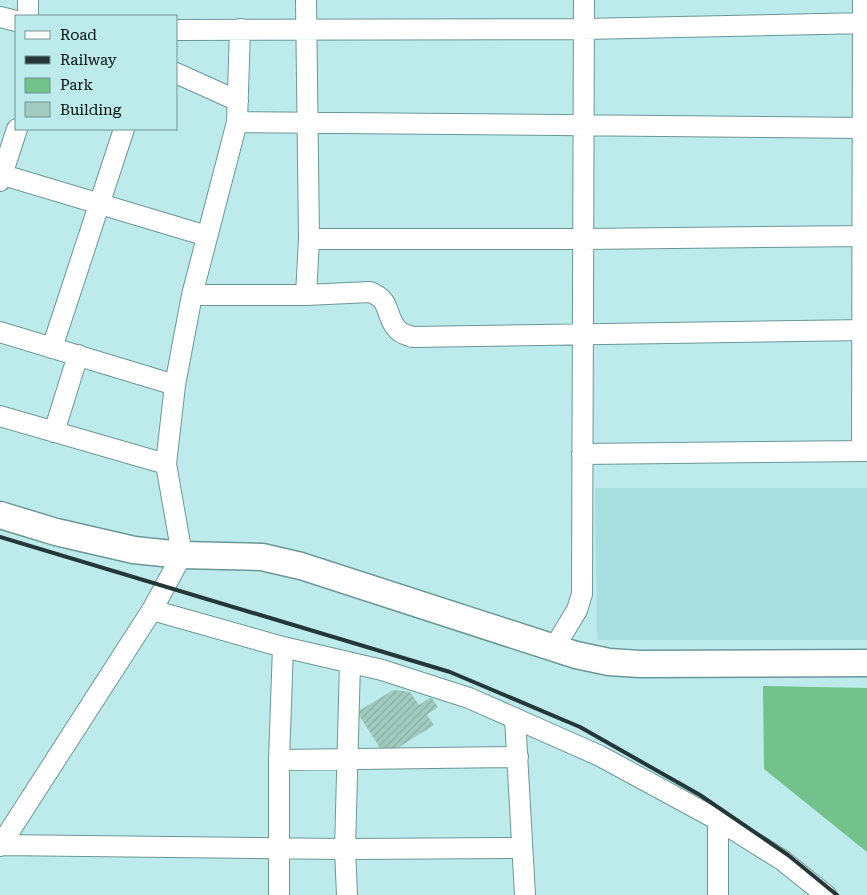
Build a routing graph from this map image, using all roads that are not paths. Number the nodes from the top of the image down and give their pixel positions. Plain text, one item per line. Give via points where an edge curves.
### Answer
1 (28, 0) edge
2 (306, 0) edge
3 (584, 0) edge
4 (863, 0) edge
5 (28, 15) edge
6 (0, 17) edge
7 (15, 21) edge
8 (865, 24) edge
9 (307, 29) junction
10 (584, 29) junction
11 (178, 30) edge
12 (240, 30) junction
13 (178, 74) edge
14 (238, 101) junction
15 (237, 122) junction
16 (308, 122) junction
17 (583, 125) junction
18 (865, 128) edge
19 (16, 130) edge
20 (124, 130) edge
21 (1, 177) edge
22 (100, 204) junction
23 (207, 236) junction
24 (865, 236) edge
25 (309, 239) junction
26 (582, 240) junction
27 (192, 295) junction
28 (306, 295) junction
29 (864, 330) edge
30 (0, 332) edge
31 (582, 336) junction
32 (52, 348) junction
33 (78, 355) junction
34 (175, 385) junction
35 (0, 416) edge
36 (54, 432) junction
37 (864, 451) edge
38 (582, 454) junction
39 (166, 464) junction
40 (0, 516) edge
41 (182, 555) junction
42 (152, 610) junction
43 (283, 647) junction
44 (554, 648) junction
45 (350, 662) junction
46 (867, 663) edge
47 (515, 718) junction
48 (518, 757) junction
49 (348, 759) junction
50 (279, 760) junction
51 (718, 820) junction
52 (0, 845) edge
53 (522, 848) junction
54 (280, 849) junction
55 (345, 849) junction
56 (279, 895) edge
57 (347, 895) edge
58 (525, 895) edge
59 (718, 895) edge
60 (826, 895) edge

1 - 5 street
2 - 9 street
3 - 10 street
4 - 8 street
6 - 7 street
8 - 10 street
8 - 18 street
9 - 10 street
9 - 12 street
9 - 16 street
10 - 17 street
11 - 12 street
12 - 14 street
13 - 14 street
14 - 15 street
15 - 16 street
15 - 23 street
16 - 17 street
16 - 25 street
17 - 18 street
17 - 26 street
18 - 24 street
19 - 21 street
20 - 22 street
21 - 22 street
22 - 23 street
22 - 32 street
23 - 27 street
24 - 26 street
24 - 29 street
25 - 26 street
25 - 28 street
26 - 31 street
27 - 28 street
27 - 34 street
28 - 31 street via 370,292 387,304 399,331 412,337
29 - 31 street
29 - 37 street
30 - 32 street
31 - 38 street
32 - 33 street
33 - 34 street
33 - 36 street
34 - 39 street
35 - 36 street
36 - 39 street
37 - 38 street
38 - 44 street via 582,594 577,610
39 - 41 street
40 - 41 main road via 94,542
41 - 42 street
41 - 44 main road via 262,557 301,566
42 - 43 street
42 - 52 street
43 - 45 street
43 - 50 street
44 - 46 main road via 609,662 640,664
45 - 47 street via 432,685
45 - 49 street
47 - 48 street
47 - 51 street via 600,756
48 - 49 street
48 - 53 street
49 - 50 street
49 - 55 street
50 - 54 street
51 - 59 street
51 - 60 street via 782,860
52 - 54 street
53 - 55 street
53 - 58 street
54 - 55 street
54 - 56 street
55 - 57 street

